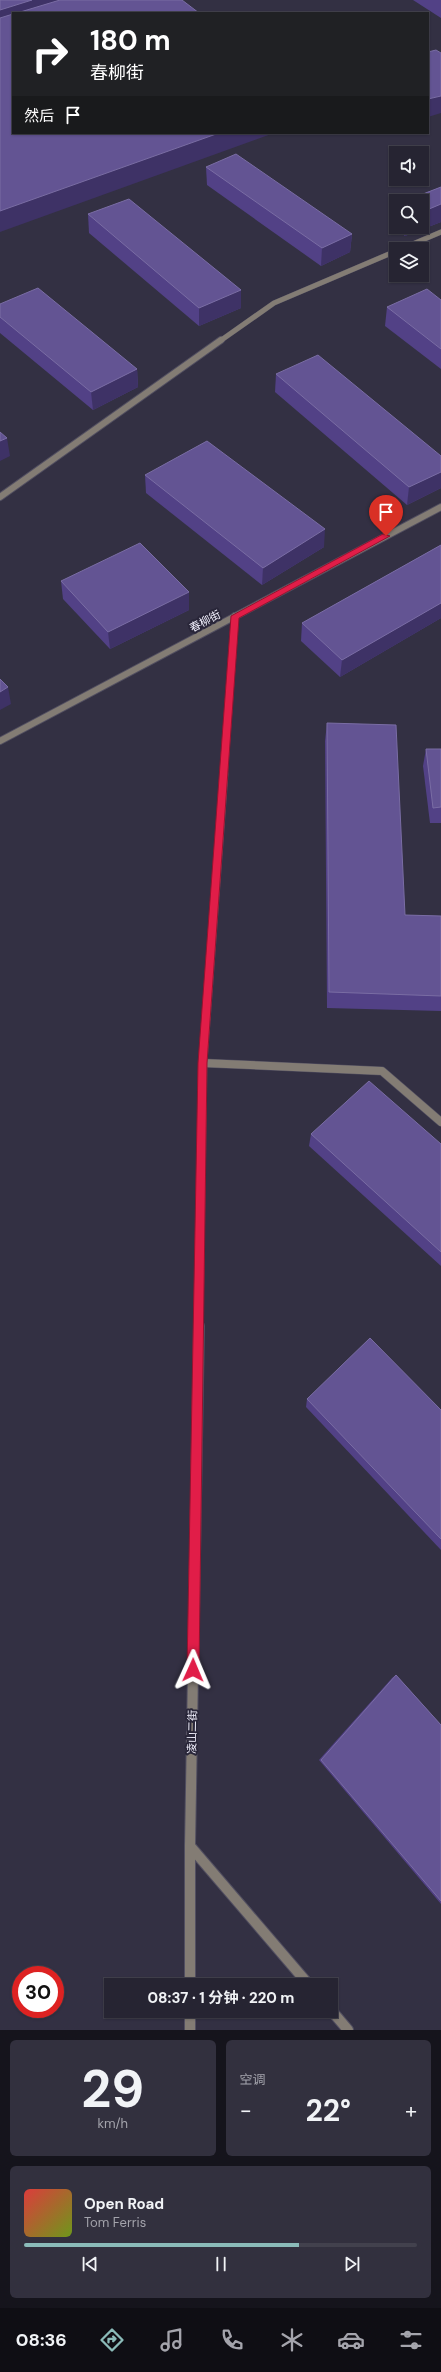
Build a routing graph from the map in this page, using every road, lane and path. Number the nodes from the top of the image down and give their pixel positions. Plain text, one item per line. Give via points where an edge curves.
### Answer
1 (441, 232) edge
2 (417, 242) edge
3 (389, 254) edge
4 (0, 497) edge
5 (441, 507) edge
6 (235, 616) junction
7 (0, 741) edge
8 (203, 1063) junction
9 (441, 1122) edge
10 (190, 1846) junction
11 (190, 1978) edge
12 (303, 1978) edge
13 (190, 2018) edge
14 (338, 2018) edge
15 (190, 2030) edge
16 (348, 2030) edge

1 - 2 street
3 - 4 street via 274,303
5 - 6 street, 春柳街
6 - 7 street, 春柳街
6 - 8 street, 凌山二街
8 - 9 street via 382,1071
8 - 10 street, 凌山二街
10 - 11 street, 凌山二街
10 - 12 street
13 - 15 street
14 - 16 street

